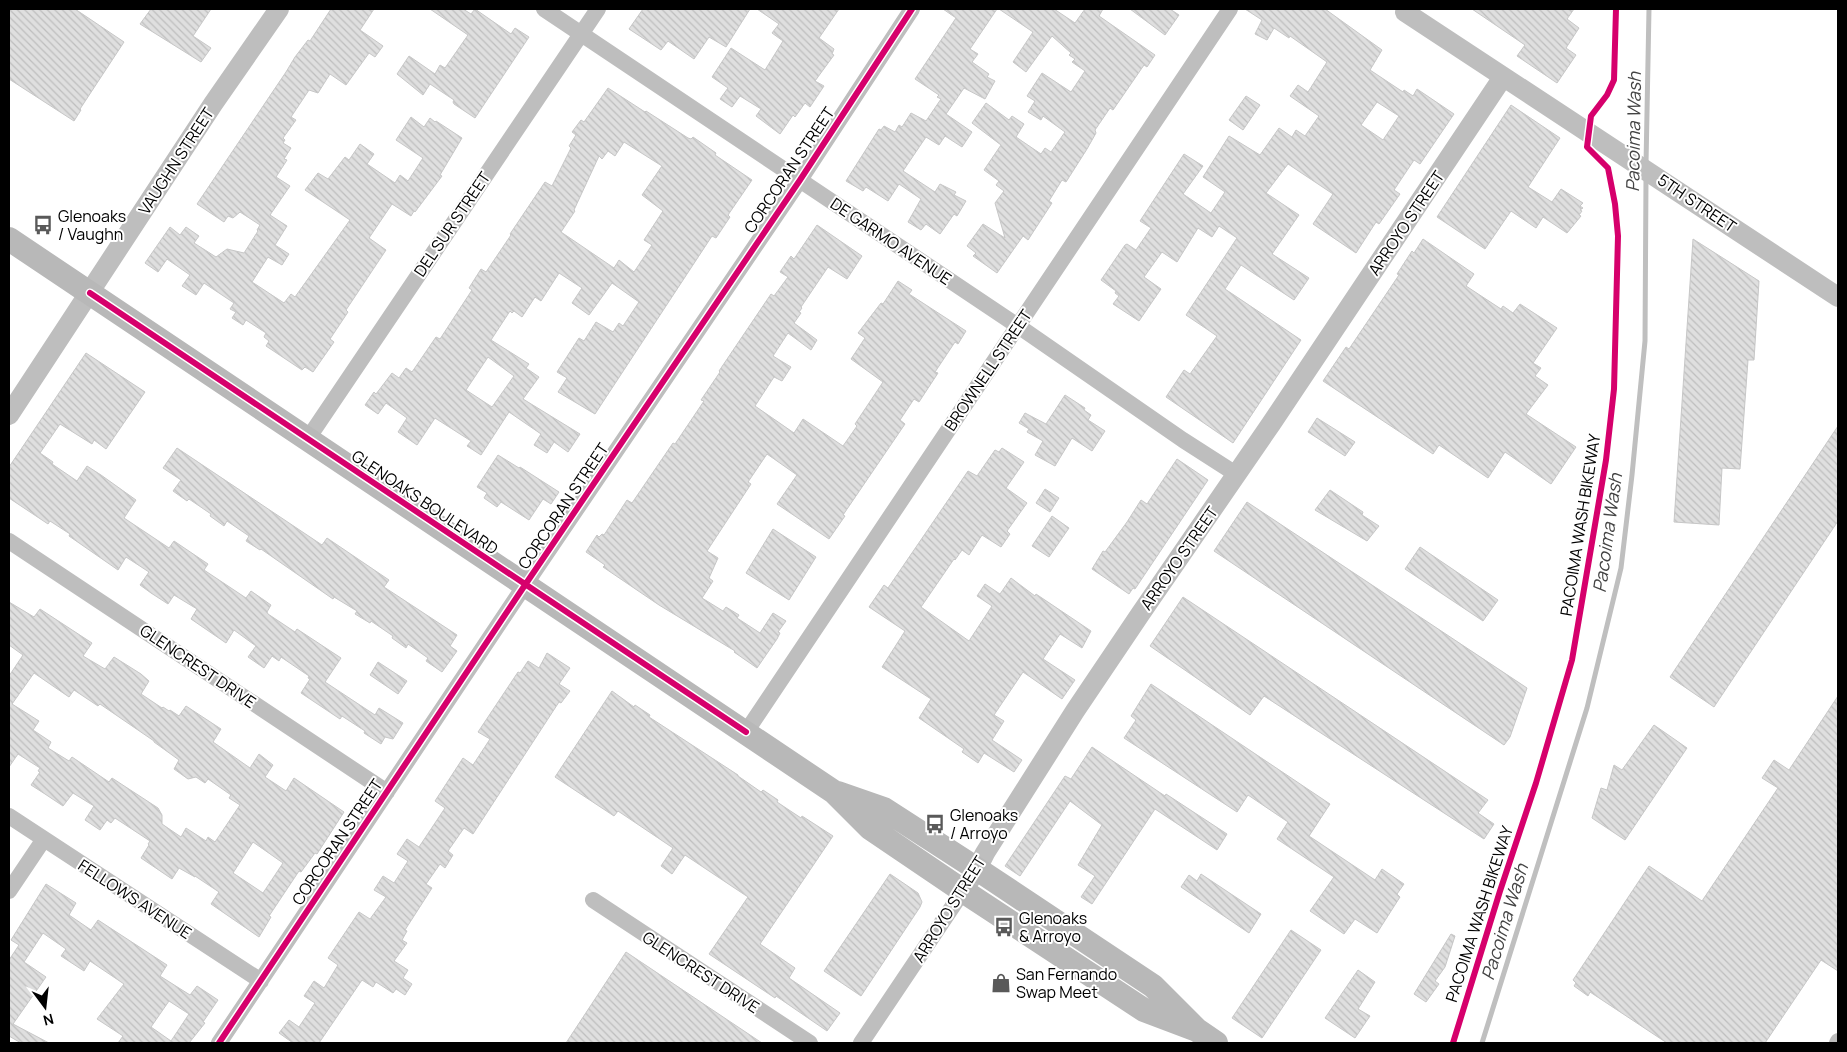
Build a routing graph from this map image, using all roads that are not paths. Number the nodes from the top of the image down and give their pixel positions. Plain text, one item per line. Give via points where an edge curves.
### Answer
1 (279, 9) edge
2 (544, 9) edge
3 (598, 9) edge
4 (912, 9) edge
5 (1230, 9) edge
6 (1404, 10) edge
7 (581, 34) junction
8 (1503, 77) junction
9 (800, 180) junction
10 (9, 239) edge
11 (90, 293) junction
12 (1838, 297) edge
13 (1018, 326) junction
14 (9, 416) edge
15 (307, 440) junction
16 (1236, 474) junction
17 (9, 541) edge
18 (525, 585) junction
19 (746, 732) junction
20 (387, 792) junction
21 (834, 792) junction
22 (9, 816) edge
23 (44, 838) junction
24 (977, 869) junction
25 (9, 891) edge
26 (963, 891) junction
27 (593, 900) dead end
28 (261, 981) junction
29 (1206, 1037) edge
30 (219, 1043) edge
31 (810, 1043) edge
32 (861, 1043) edge

1 - 11 street, VAUGHN STREET
2 - 7 street, DE GARMO AVENUE
3 - 7 street, DEL SUR STREET
4 - 9 street, CORCORAN STREET
5 - 13 street, BROWNELL STREET
6 - 8 street, 5TH STREET
7 - 9 street, DE GARMO AVENUE
7 - 15 street, DEL SUR STREET
8 - 12 street, 5TH STREET
8 - 16 street, ARROYO STREET
9 - 13 street, DE GARMO AVENUE
9 - 18 street, CORCORAN STREET
10 - 11 main road, GLENOAKS BOULEVARD
11 - 14 street, VAUGHN STREET
11 - 15 main road, GLENOAKS BOULEVARD
13 - 16 street, DE GARMO AVENUE
13 - 19 street, BROWNELL STREET
15 - 18 main road, GLENOAKS BOULEVARD
16 - 24 street, ARROYO STREET via 1075,711
17 - 20 street, GLENCREST DRIVE
18 - 19 main road, GLENOAKS BOULEVARD
18 - 20 street, CORCORAN STREET
19 - 21 main road, GLENOAKS BOULEVARD
20 - 28 street, CORCORAN STREET
21 - 24 main road, GLENOAKS BOULEVARD via 884,809
21 - 26 main road, GLENOAKS BOULEVARD via 870,828
22 - 23 street, FELLOWS AVENUE
23 - 25 street
23 - 28 street, FELLOWS AVENUE
24 - 26 street, ARROYO STREET
24 - 29 main road, GLENOAKS BOULEVARD via 1153,986
26 - 29 main road, GLENOAKS BOULEVARD via 1144,1010
26 - 32 street, ARROYO STREET
27 - 31 street, GLENCREST DRIVE
28 - 30 street, CORCORAN STREET

